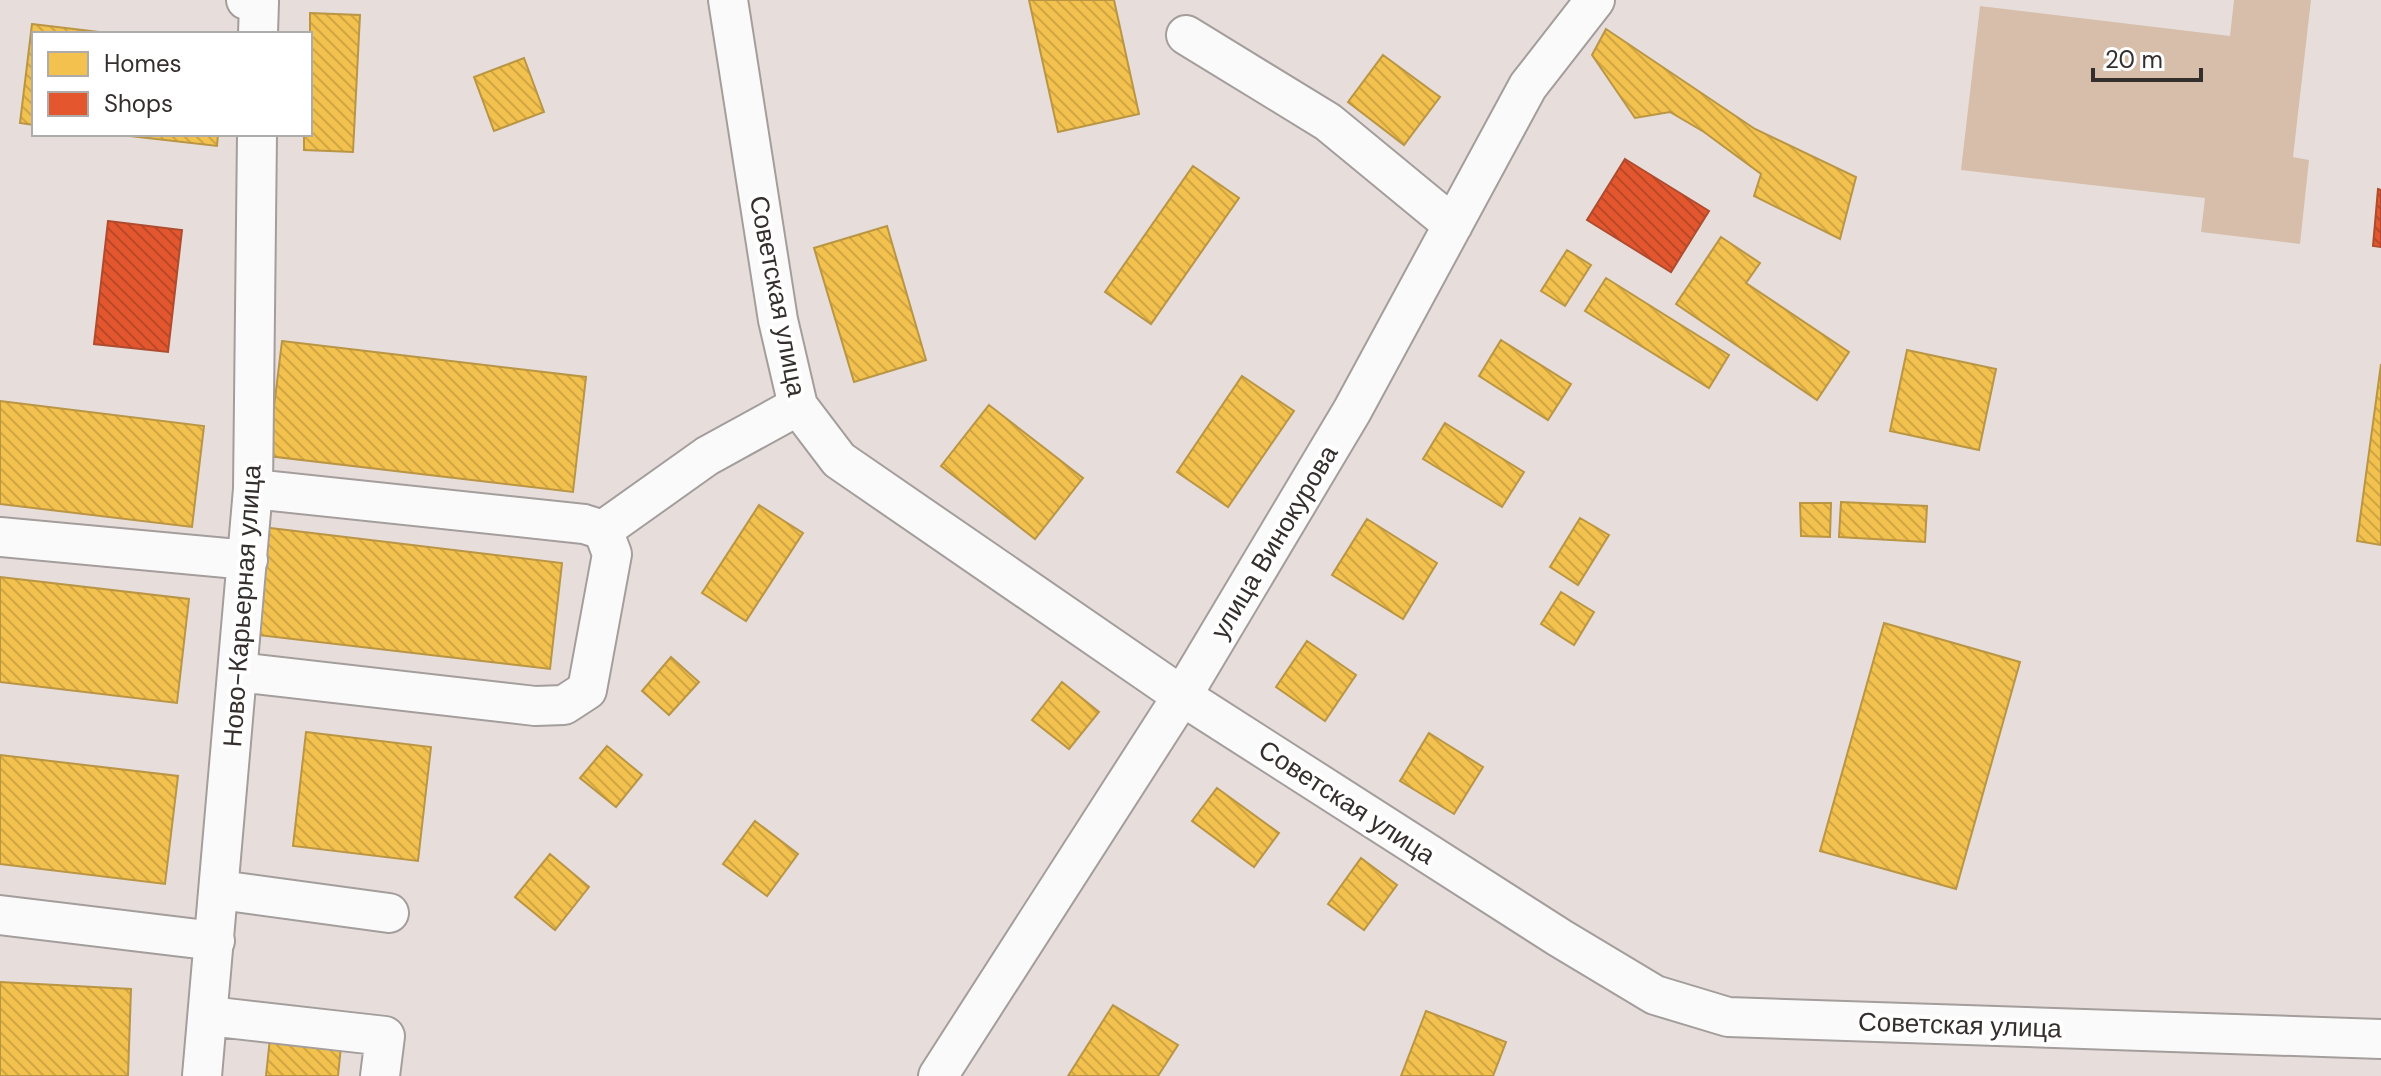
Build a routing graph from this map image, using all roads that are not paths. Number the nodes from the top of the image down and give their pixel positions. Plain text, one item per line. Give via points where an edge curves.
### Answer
1 (728, 0) edge
2 (1595, 0) edge
3 (1186, 35) dead end
4 (257, 136) edge
5 (1453, 225) junction
6 (798, 406) junction
7 (253, 489) junction
8 (603, 530) junction
9 (0, 537) edge
10 (248, 560) junction
11 (238, 672) junction
12 (1182, 696) junction
13 (220, 890) junction
14 (389, 913) dead end
15 (0, 915) edge
16 (215, 941) junction
17 (209, 1016) junction
18 (2381, 1039) edge
19 (202, 1076) edge
20 (380, 1076) edge
21 (938, 1076) edge

1 - 6 street, Советская улица via 778,320
2 - 5 street, улица Винокурова via 1528,86
3 - 5 street via 1328,122
4 - 7 street, Ново-Карьерная улица
5 - 12 street, улица Винокурова via 1352,411
6 - 8 street via 707,456
6 - 12 street, Советская улица via 839,460
7 - 8 street
7 - 10 street, Ново-Карьерная улица
8 - 11 street via 612,554 587,690 564,705
9 - 10 street
10 - 11 street, Ново-Карьерная улица
11 - 13 street, Ново-Карьерная улица
12 - 18 street, Советская улица via 1655,995 1728,1017
12 - 21 street, улица Винокурова
13 - 14 street
13 - 16 street, Ново-Карьерная улица
15 - 16 street
16 - 17 street, Ново-Карьерная улица
17 - 19 street, Ново-Карьерная улица
17 - 20 street via 385,1036

